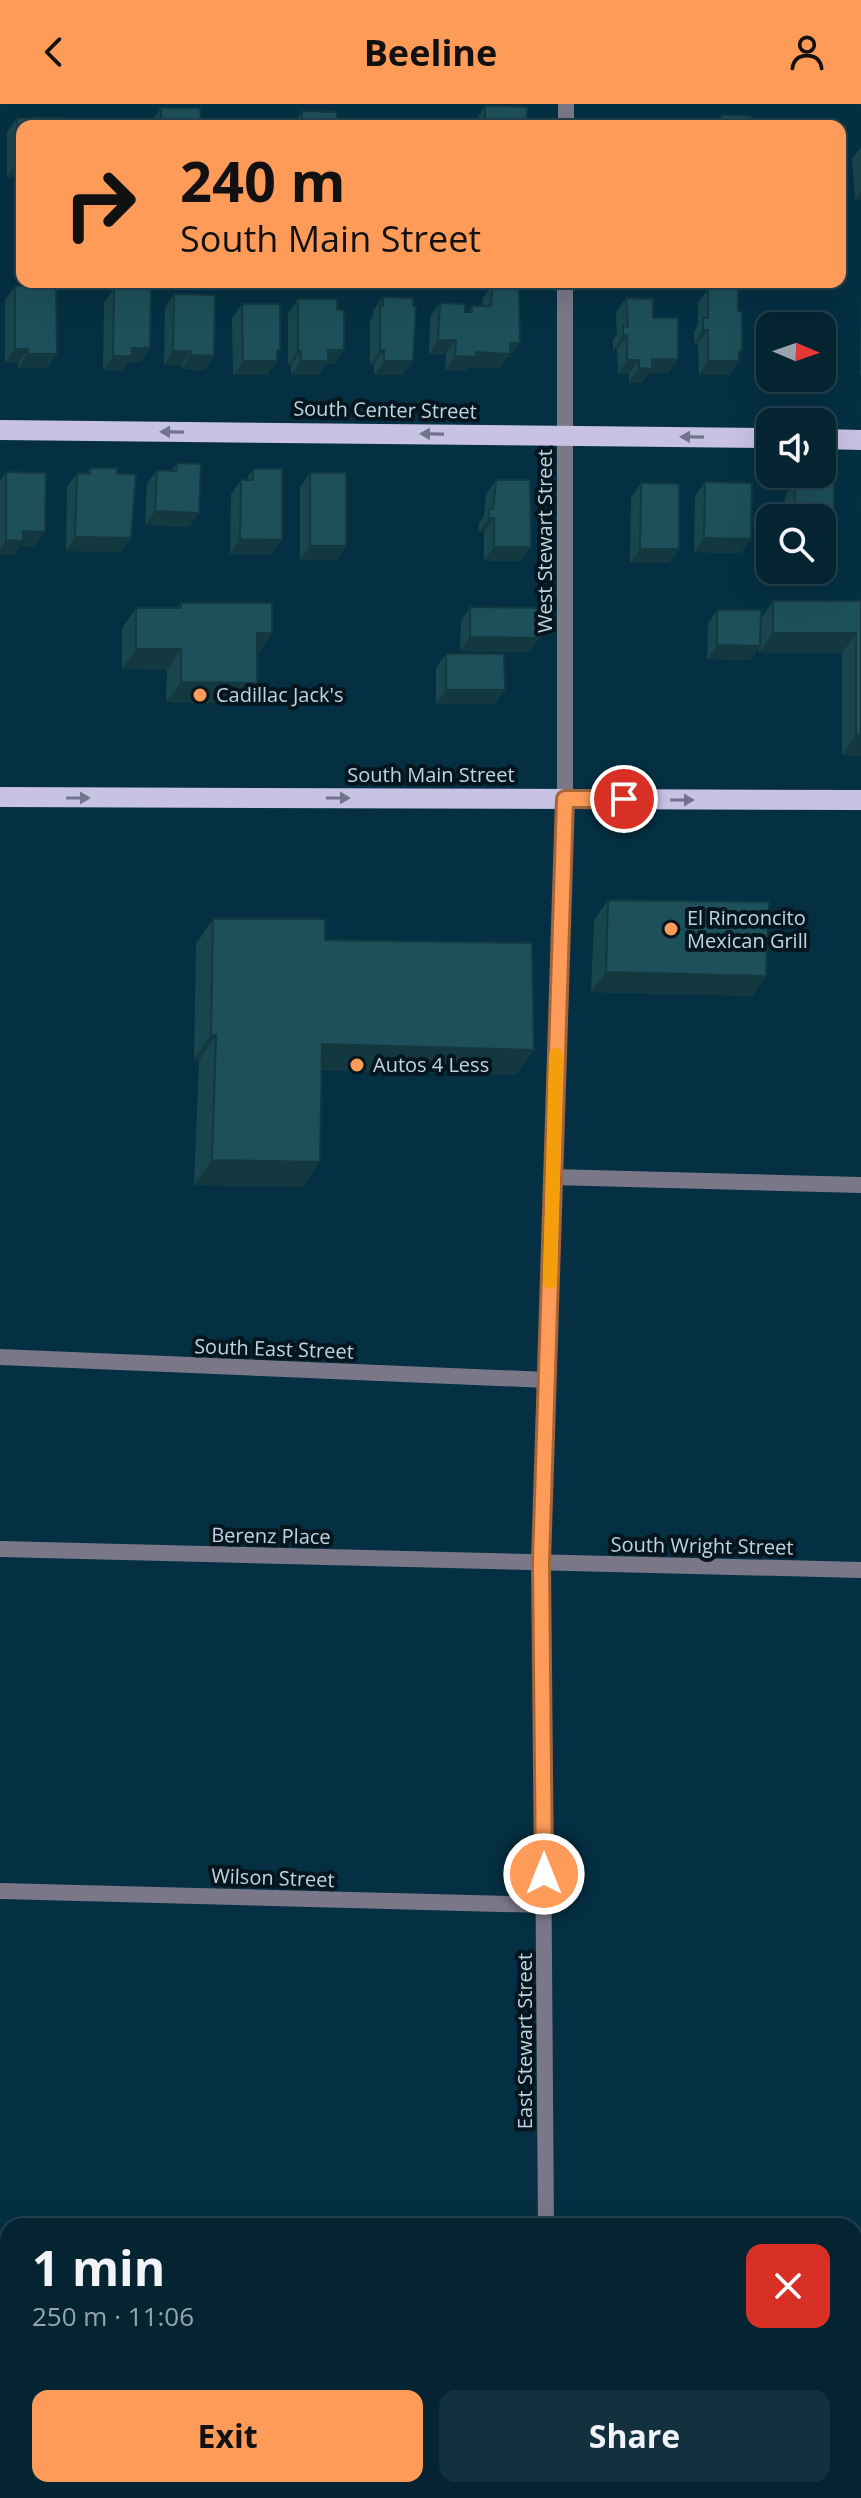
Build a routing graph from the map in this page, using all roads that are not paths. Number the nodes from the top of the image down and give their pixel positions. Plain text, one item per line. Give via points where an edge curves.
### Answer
1 (565, 288) edge
2 (0, 430) edge
3 (566, 435) junction
4 (756, 438) edge
5 (836, 439) edge
6 (861, 440) edge
7 (0, 797) edge
8 (565, 799) junction
9 (861, 800) edge
10 (552, 1177) junction
11 (861, 1185) edge
12 (0, 1357) edge
13 (547, 1380) junction
14 (0, 1549) edge
15 (541, 1562) junction
16 (861, 1570) edge
17 (0, 1891) edge
18 (544, 1905) junction
19 (546, 2218) edge

1 - 3 street, West Stewart Street
3 -> 2 main road, South Center Street
4 -> 3 main road, South Center Street
3 - 8 street, West Stewart Street
5 - 6 main road
7 -> 8 main road, South Main Street
8 -> 9 main road, South Main Street
8 - 10 street, East Stewart Street
10 - 11 street
10 - 13 street, East Stewart Street
12 - 13 street, South East Street
13 - 15 street, East Stewart Street
14 - 15 street, Berenz Place
15 - 16 street, South Wright Street
15 - 18 street, East Stewart Street
17 - 18 street, Wilson Street
18 - 19 street, East Stewart Street

